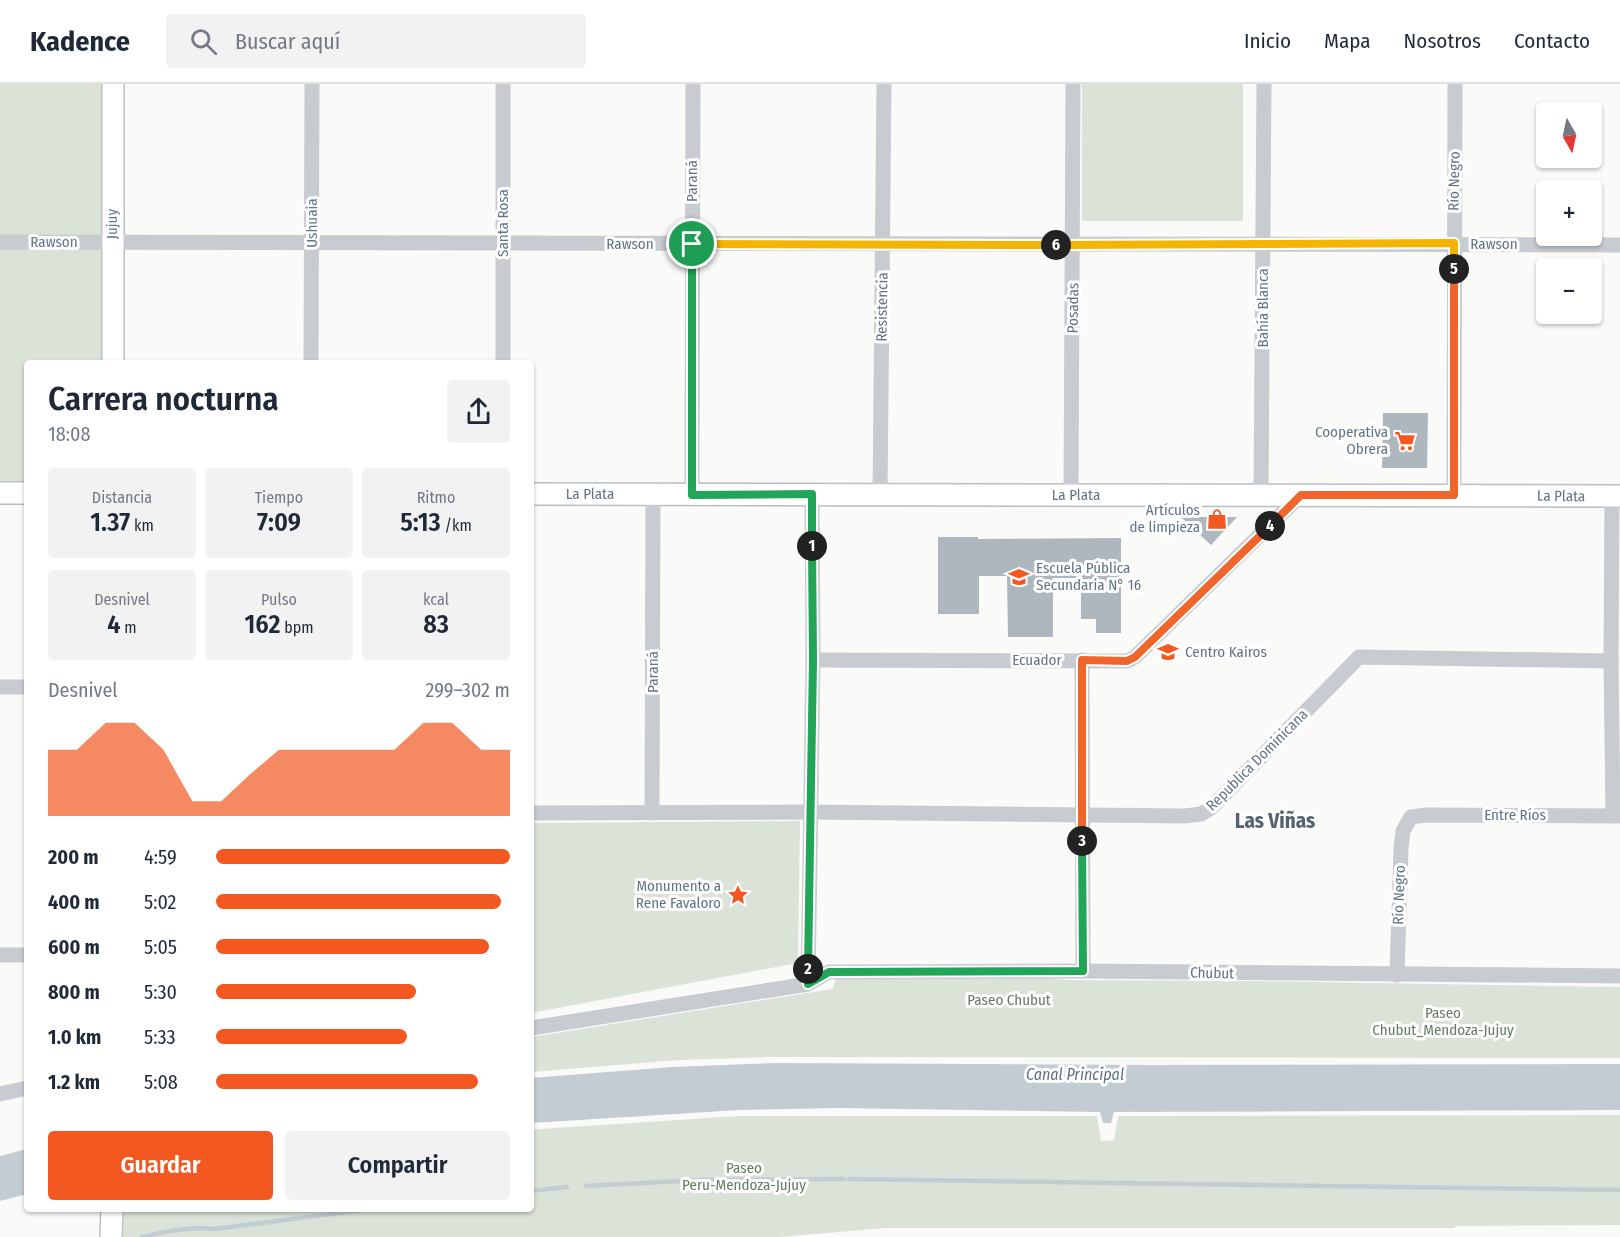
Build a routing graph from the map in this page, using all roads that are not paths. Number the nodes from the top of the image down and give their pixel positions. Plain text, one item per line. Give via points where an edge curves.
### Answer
1 (113, 84) edge
2 (312, 84) edge
3 (503, 84) edge
4 (693, 84) edge
5 (884, 84) edge
6 (1073, 84) edge
7 (1263, 84) edge
8 (1455, 84) edge
9 (112, 241) junction
10 (0, 242) edge
11 (312, 243) junction
12 (503, 243) junction
13 (1454, 243) junction
14 (692, 244) junction
15 (883, 244) junction
16 (1263, 244) junction
17 (1074, 245) junction
18 (1620, 245) edge
19 (113, 360) edge
20 (311, 360) edge
21 (503, 360) edge
22 (0, 493) edge
23 (24, 493) edge
24 (534, 494) edge
25 (812, 494) junction
26 (880, 494) junction
27 (653, 495) junction
28 (692, 495) junction
29 (1071, 495) junction
30 (1261, 495) junction
31 (1301, 495) junction
32 (1454, 495) junction
33 (1616, 496) edge
34 (1616, 601) edge
35 (813, 660) junction
36 (1082, 660) junction
37 (1611, 661) junction
38 (0, 687) edge
39 (24, 687) edge
40 (811, 812) junction
41 (534, 813) edge
42 (652, 813) junction
43 (1082, 816) junction
44 (1616, 816) edge
45 (1411, 817) joint
46 (0, 955) edge
47 (24, 955) edge
48 (1083, 971) junction
49 (1397, 975) junction
50 (1620, 976) edge
51 (808, 984) junction
52 (534, 1028) edge
53 (24, 1089) edge
54 (0, 1094) edge
55 (112, 1212) edge
56 (111, 1237) edge

1 - 9 street, Jujuy
2 - 11 street, Ushuaia
3 - 12 street, Santa Rosa
4 - 14 street, Paraná
5 - 15 street, Resistencia
6 - 17 street, Posadas
7 - 16 street, Bahía Blanca
8 - 13 street, Río Negro
9 - 10 street, Rawson
9 - 11 street, Rawson
9 - 19 street, Jujuy
11 - 12 street, Rawson
11 - 20 street, Ushuaia
12 - 14 street, Rawson
12 - 21 street, Santa Rosa
13 - 16 street, Rawson
13 - 18 street, Rawson
13 - 32 street, Río Negro
14 - 15 street, Rawson
14 - 28 street, Paraná
15 - 17 street, Rawson
15 - 26 street, Resistencia
16 - 17 street, Rawson
16 - 30 street, Bahía Blanca
17 - 29 street, Posadas
22 - 23 street
24 - 27 street, La Plata
25 - 26 street, La Plata
25 - 28 street, La Plata
25 - 35 street
26 - 29 street, La Plata
27 - 28 street, La Plata
27 - 42 street, Paraná
29 - 30 street, La Plata
30 - 31 street, La Plata
31 - 32 street, La Plata
31 - 36 street, Ecuador via 1135,657 1127,661
32 - 33 street, La Plata
33 - 34 street
34 - 37 street
35 - 36 street, Ecuador
35 - 40 street
36 - 43 street
37 - 43 street, Republica Dominicana via 1359,657 1201,814
37 - 44 street
38 - 39 street
40 - 42 street, Republica Dominicana
40 - 43 street, Republica Dominicana
40 - 51 street
41 - 42 street, Republica Dominicana
43 - 48 street
44 - 45 street, Entre Ríos
45 - 49 street, Río Negro via 1403,831 1401,848
46 - 47 street
48 - 49 street, Chubut
48 - 51 street, Chubut via 829,972
49 - 50 street, Chubut
51 - 52 street, Chubut
53 - 54 street
55 - 56 street

